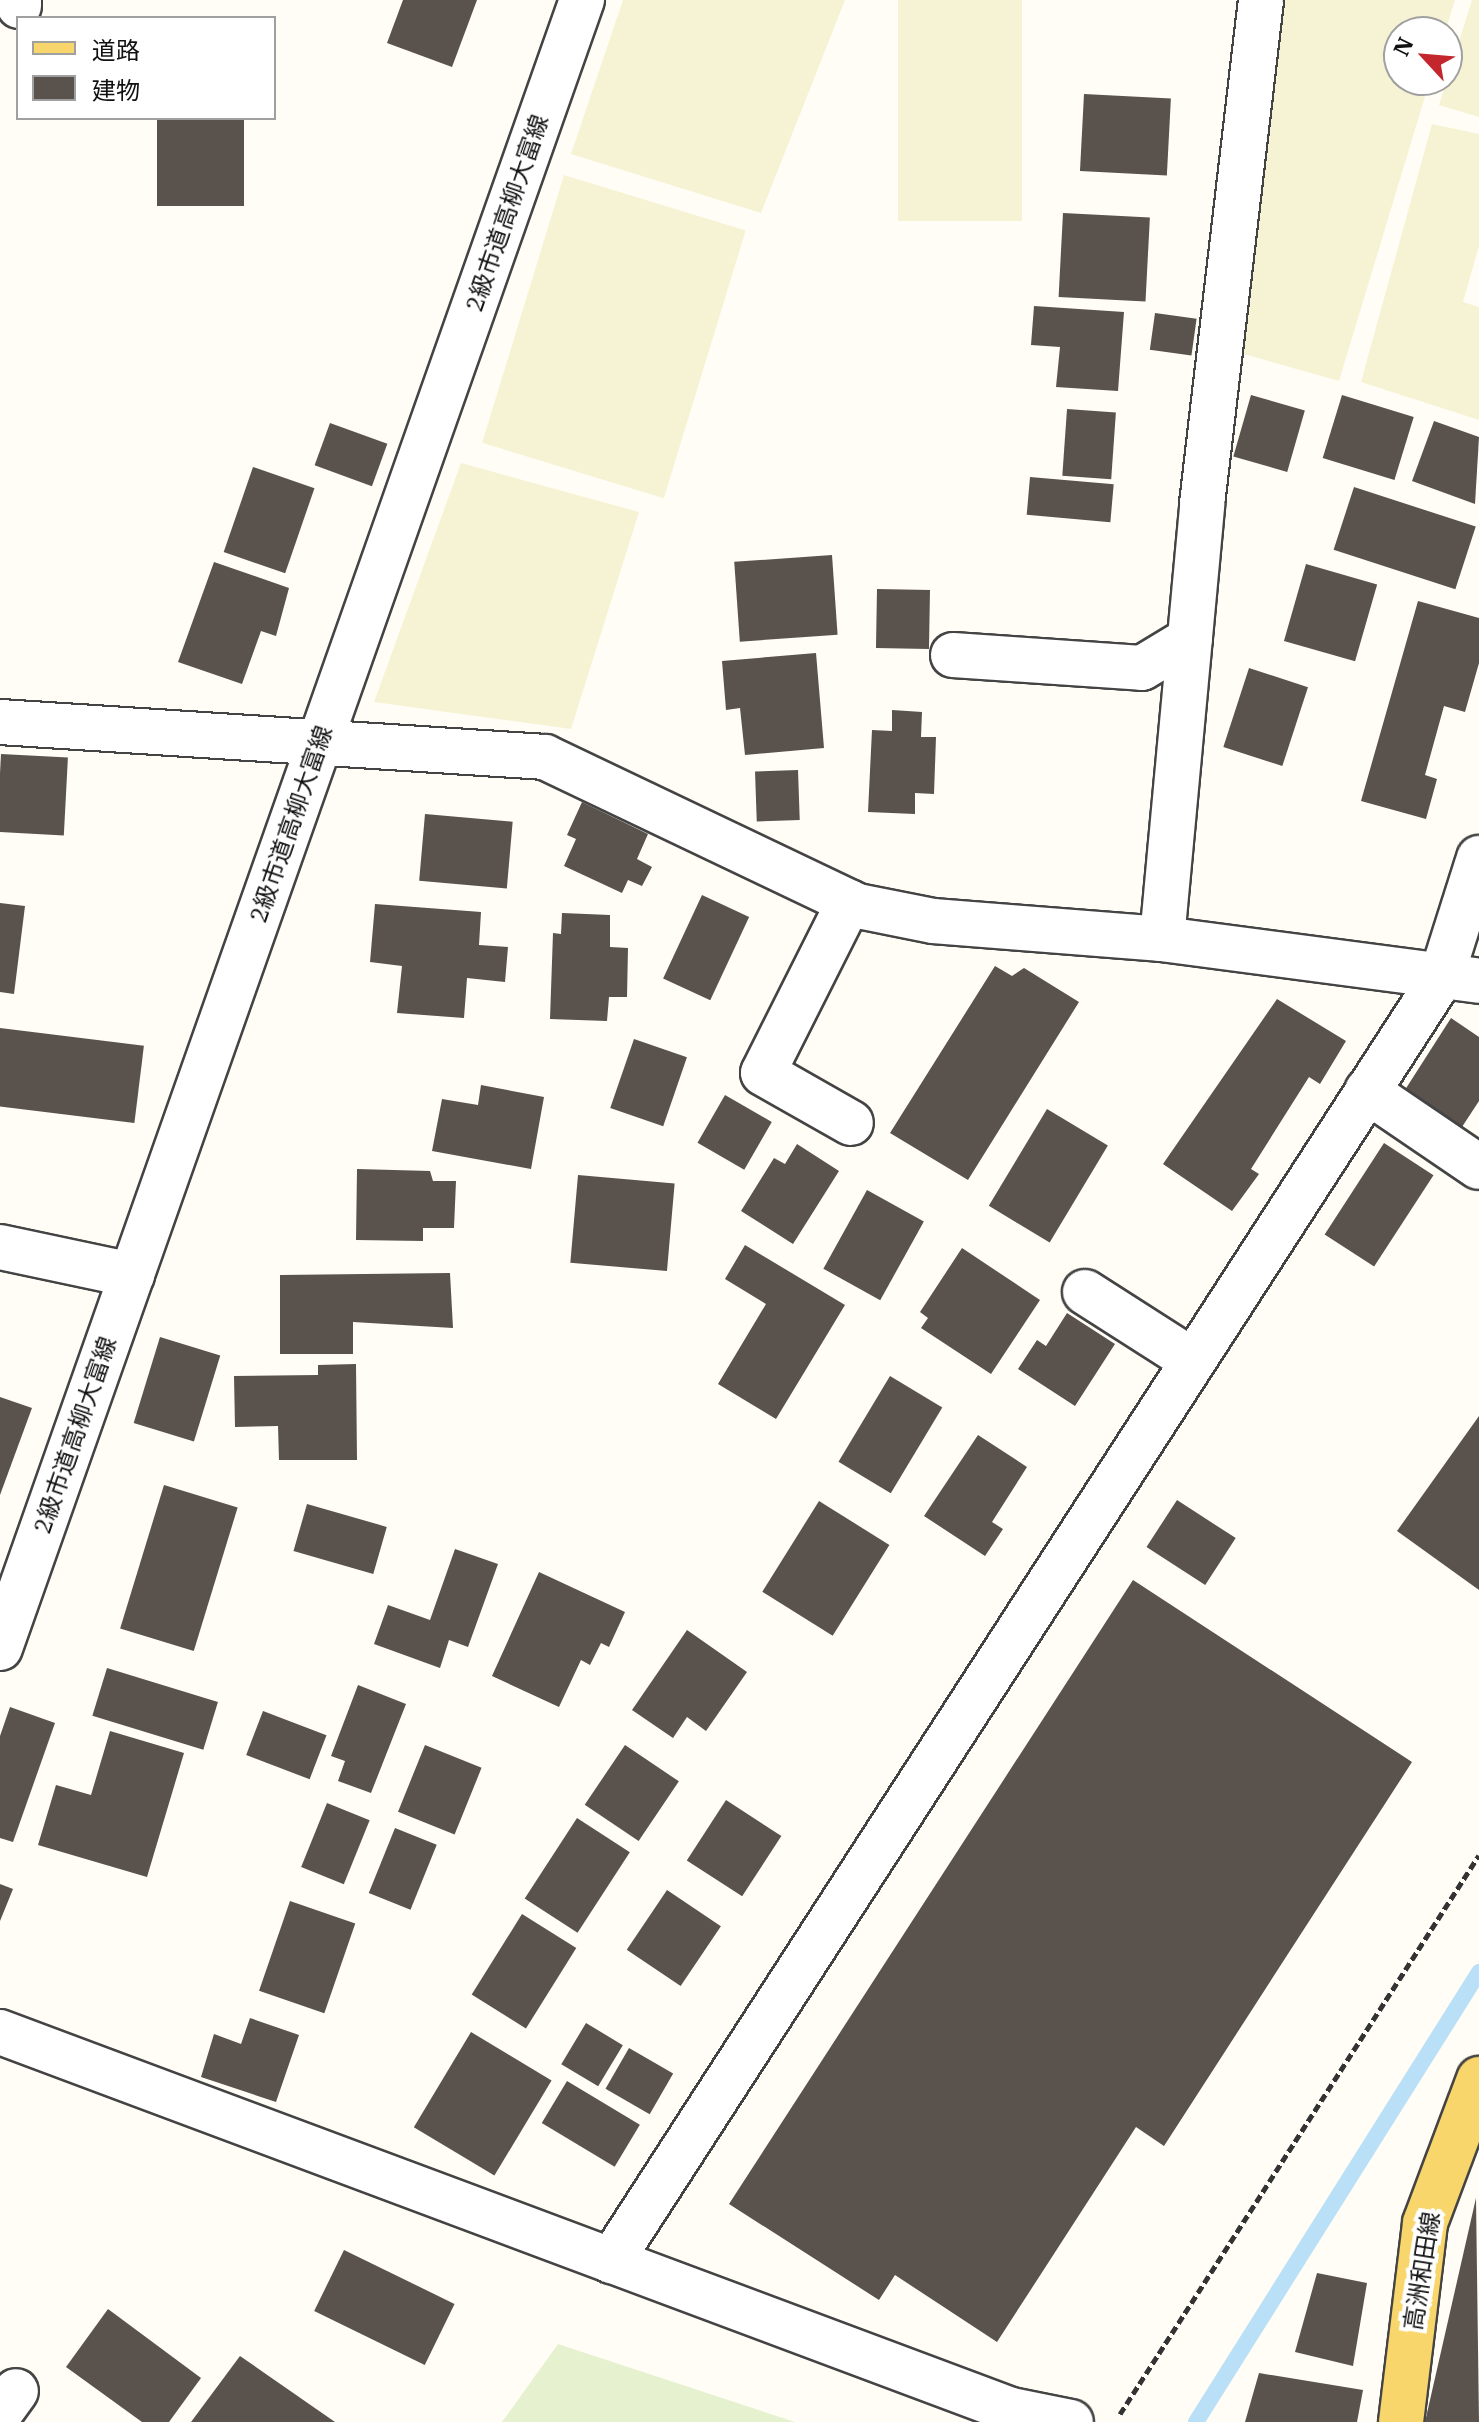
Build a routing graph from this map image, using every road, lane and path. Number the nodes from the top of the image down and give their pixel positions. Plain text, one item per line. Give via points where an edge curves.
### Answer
1 (582, 0) edge
2 (1261, 0) edge
3 (1190, 639) junction
4 (953, 655) dead end
5 (0, 722) edge
6 (321, 740) junction
7 (1479, 858) edge
8 (849, 902) junction
9 (1162, 939) junction
10 (1460, 979) edge
11 (1367, 1091) junction
12 (851, 1123) dead end
13 (1479, 1167) edge
14 (0, 1247) edge
15 (132, 1275) junction
16 (1085, 1292) dead end
17 (1193, 1361) junction
18 (0, 1648) edge
19 (1479, 1855) edge
20 (0, 2032) edge
21 (1479, 2079) edge
22 (611, 2261) junction
23 (1071, 2422) edge
24 (1116, 2422) edge
25 (1401, 2422) edge

1 - 6 street, 2級市道高柳大富線
2 - 3 street
3 - 4 street via 1142,668
3 - 9 street
5 - 6 street
6 - 8 street via 545,757
6 - 15 street, 2級市道高柳大富線
7 - 10 street
8 - 9 street via 933,921
8 - 12 street via 763,1073
9 - 10 street
10 - 11 street
11 - 13 street
11 - 17 street
14 - 15 street
15 - 18 street, 2級市道高柳大富線
16 - 17 street
17 - 22 street
19 - 24 path
20 - 22 street
21 - 25 main road, 高洲和田線 via 1425,2223
22 - 23 street via 1011,2410

